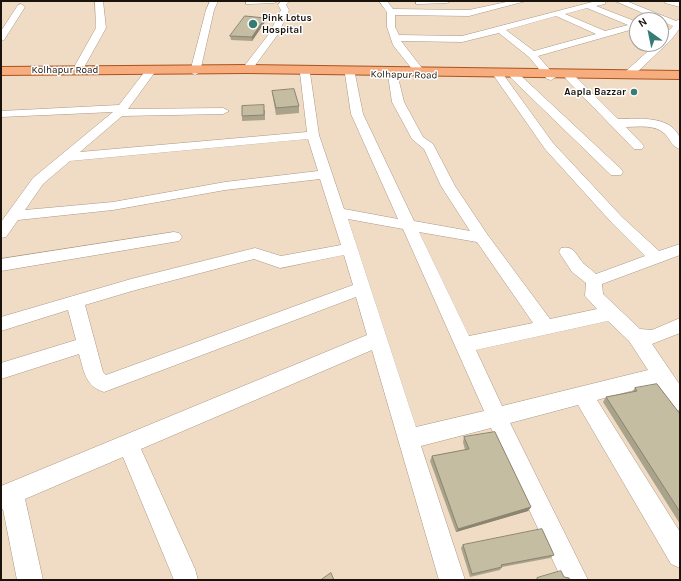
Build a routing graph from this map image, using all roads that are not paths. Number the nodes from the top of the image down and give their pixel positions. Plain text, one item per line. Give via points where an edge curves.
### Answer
1 (99, 1) edge
2 (214, 1) edge
3 (274, 1) edge
4 (285, 1) edge
5 (447, 1) edge
6 (451, 1) edge
7 (477, 1) edge
8 (522, 1) edge
9 (619, 1) edge
10 (668, 1) edge
11 (249, 2) edge
12 (384, 2) edge
13 (602, 2) dead end
14 (680, 5) edge
15 (588, 6) junction
16 (660, 6) dead end
17 (21, 7) dead end
18 (485, 10) junction
19 (391, 12) junction
20 (460, 14) junction
21 (558, 14) junction
22 (680, 14) edge
23 (629, 22) edge
24 (629, 28) edge
25 (501, 30) junction
26 (676, 31) edge
27 (606, 35) junction
28 (1, 38) edge
29 (396, 38) junction
30 (532, 55) junction
31 (78, 69) junction
32 (247, 69) junction
33 (129, 70) junction
34 (1, 71) edge
35 (196, 71) junction
36 (150, 72) junction
37 (420, 72) junction
38 (306, 73) junction
39 (350, 74) junction
40 (628, 74) junction
41 (393, 75) junction
42 (548, 75) junction
43 (680, 75) edge
44 (499, 76) junction
45 (515, 76) junction
46 (570, 77) junction
47 (680, 78) edge
48 (121, 110) junction
49 (223, 111) dead end
50 (1, 114) edge
51 (615, 123) junction
52 (313, 135) junction
53 (680, 145) edge
54 (638, 146) dead end
55 (66, 157) junction
56 (616, 172) dead end
57 (326, 174) junction
58 (338, 213) junction
59 (12, 216) junction
60 (409, 225) junction
61 (1, 233) edge
62 (174, 237) dead end
63 (482, 238) junction
64 (350, 249) junction
65 (680, 249) edge
66 (567, 252) dead end
67 (657, 258) junction
68 (1, 265) edge
69 (594, 281) junction
70 (362, 288) junction
71 (75, 302) junction
72 (612, 313) junction
73 (1, 324) edge
74 (680, 325) edge
75 (546, 327) junction
76 (636, 336) junction
77 (378, 339) junction
78 (86, 344) junction
79 (464, 345) junction
80 (1, 371) edge
81 (662, 375) junction
82 (583, 395) junction
83 (680, 402) edge
84 (497, 417) junction
85 (409, 439) junction
86 (128, 444) junction
87 (6, 495) edge
88 (680, 555) edge
89 (186, 578) dead end
90 (449, 579) edge
91 (30, 580) edge
92 (575, 580) edge

1 - 31 street via 101,28
2 - 35 street
3 - 11 street
4 - 32 street via 282,5 284,14 276,30
5 - 12 street
6 - 20 street
7 - 18 street
8 - 18 street
9 - 26 street
10 - 14 street
12 - 19 street
13 - 15 street
15 - 21 street
15 - 23 street
16 - 22 street
17 - 28 street
18 - 20 street
19 - 20 street
19 - 29 street via 391,27
21 - 25 street
21 - 27 street
24 - 27 street
25 - 29 street via 462,39
25 - 30 street
26 - 40 street
27 - 30 street
29 - 37 street via 398,45
30 - 42 street
31 - 33 main road, Kolhapur Road
31 - 34 main road, Kolhapur Road
32 - 35 main road, Kolhapur Road
32 - 37 main road, Kolhapur Road
33 - 35 main road, Kolhapur Road
33 - 36 main road, Kolhapur Road
35 - 36 main road, Kolhapur Road
35 - 38 main road, Kolhapur Road
36 - 48 street
37 - 42 main road, Kolhapur Road
38 - 39 main road, Kolhapur Road
38 - 52 street
39 - 41 main road, Kolhapur Road
39 - 60 street via 357,114
40 - 42 main road, Kolhapur Road
40 - 43 main road, Kolhapur Road
41 - 44 main road, Kolhapur Road
41 - 63 street via 398,102 418,139 429,147 448,186
42 - 45 main road, Kolhapur Road
42 - 46 main road, Kolhapur Road
44 - 45 main road, Kolhapur Road
44 - 67 street via 549,146
45 - 56 street
46 - 47 main road, Kolhapur Road
46 - 51 street
48 - 49 street
48 - 50 street
48 - 55 street
51 - 53 street via 654,123 668,130
51 - 54 street
52 - 55 street
52 - 57 street
55 - 59 street via 38,181
57 - 58 street
57 - 59 street via 225,186 113,206
58 - 60 street
58 - 64 street
59 - 61 street
60 - 63 street
60 - 79 street
62 - 68 street
63 - 75 street
64 - 70 street
64 - 71 street via 280,262 255,253
65 - 67 street
66 - 69 street via 578,268
67 - 69 street
69 - 72 street via 594,296
70 - 77 street
70 - 78 street via 104,384 95,377
71 - 73 street
71 - 78 street
72 - 75 street
72 - 76 street
74 - 76 street via 653,337
75 - 79 street
76 - 81 street
77 - 85 street
77 - 86 street
78 - 80 street
79 - 84 street
81 - 82 street
81 - 83 street
82 - 84 street
82 - 88 street
84 - 85 street
84 - 92 street
85 - 90 street
86 - 87 street
86 - 89 street
87 - 91 street

